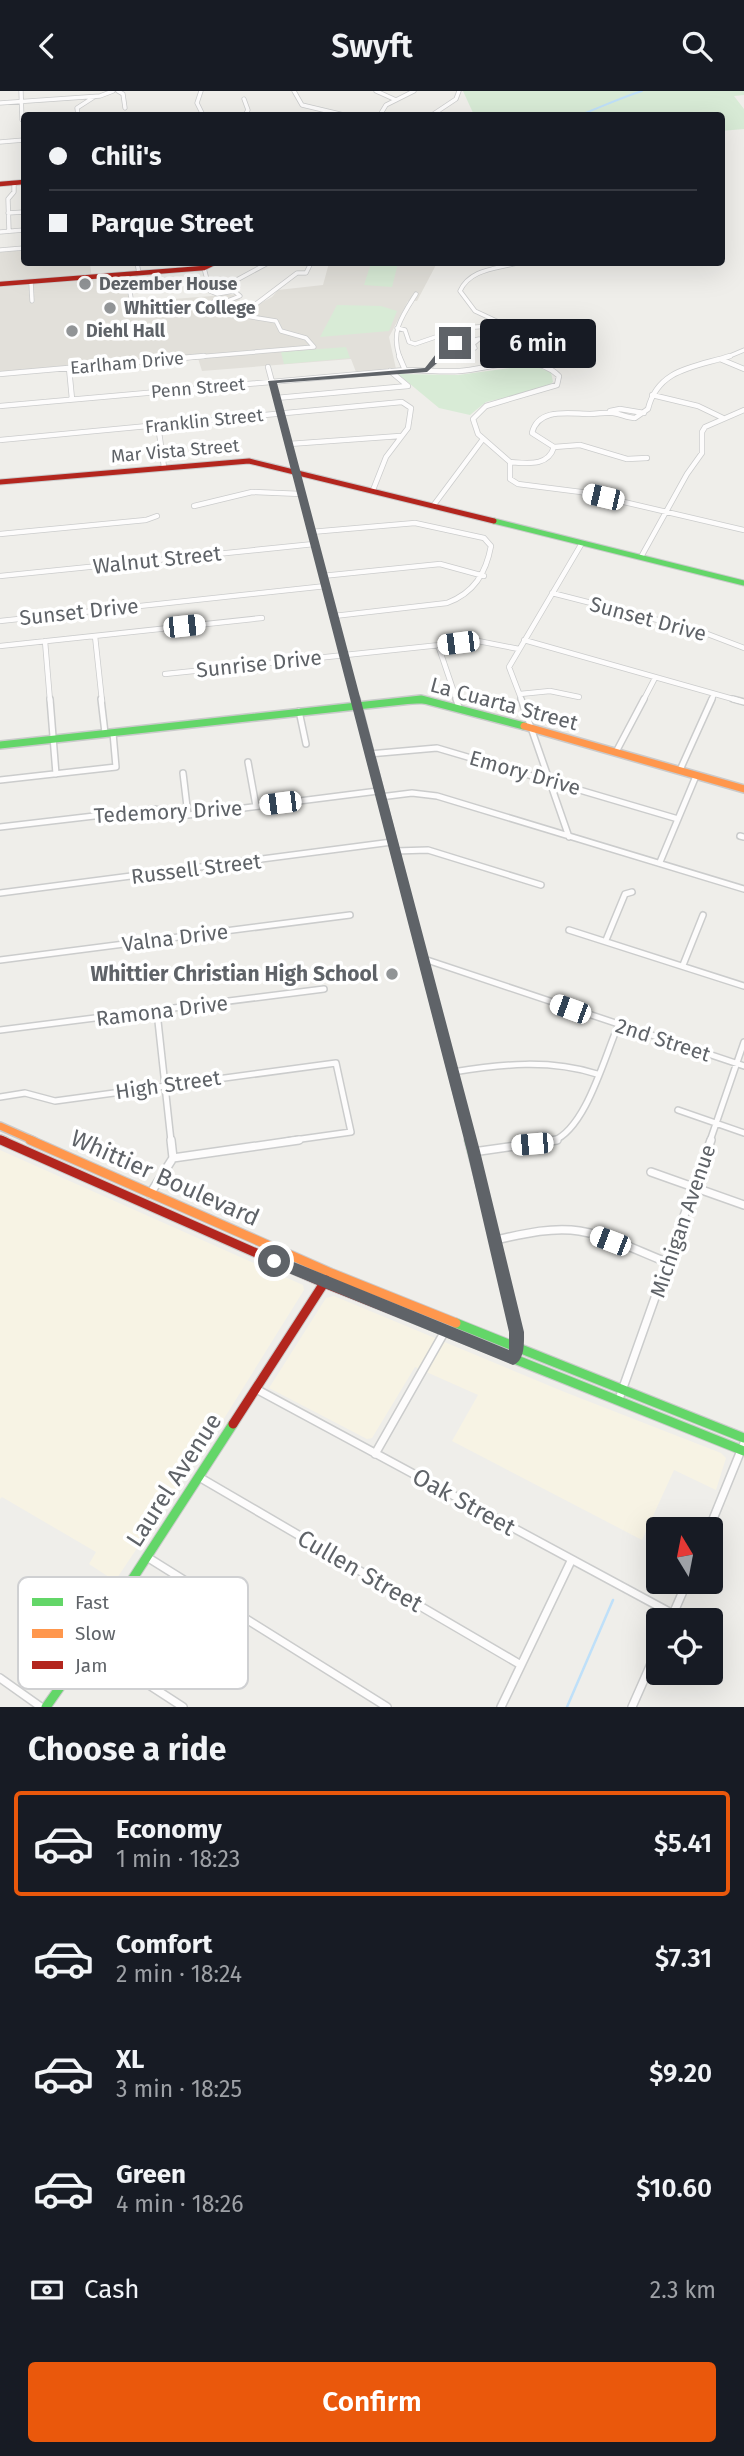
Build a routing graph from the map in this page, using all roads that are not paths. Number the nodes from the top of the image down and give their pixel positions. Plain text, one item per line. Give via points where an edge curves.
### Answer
1 (20, 91) edge
2 (72, 91) edge
3 (116, 91) edge
4 (201, 91) edge
5 (294, 91) edge
6 (376, 91) edge
7 (414, 91) edge
8 (459, 91) edge
9 (96, 96) junction
10 (73, 98) junction
11 (244, 99) dead end
12 (396, 100) junction
13 (22, 101) junction
14 (0, 103) edge
15 (125, 108) dead end
16 (22, 112) edge
17 (78, 112) edge
18 (203, 112) edge
19 (247, 112) edge
20 (331, 112) edge
21 (382, 112) edge
22 (437, 112) edge
23 (21, 140) edge
24 (0, 142) edge
25 (21, 183) edge
26 (14, 184) junction
27 (0, 185) edge
28 (21, 212) edge
29 (8, 213) junction
30 (21, 230) edge
31 (9, 231) junction
32 (0, 232) edge
33 (21, 248) edge
34 (0, 250) edge
35 (138, 266) edge
36 (208, 266) edge
37 (262, 266) edge
38 (310, 266) edge
39 (505, 266) edge
40 (204, 268) junction
41 (139, 273) junction
42 (127, 274) junction
43 (31, 282) junction
44 (0, 284) edge
45 (234, 291) junction
46 (416, 294) dead end
47 (131, 298) dead end
48 (32, 301) dead end
49 (220, 302) junction
50 (397, 328) junction
51 (475, 348) dead end
52 (744, 350) edge
53 (720, 359) junction
54 (69, 367) junction
55 (268, 367) dead end
56 (744, 369) edge
57 (405, 370) junction
58 (427, 370) junction
59 (390, 371) junction
60 (0, 374) edge
61 (272, 381) junction
62 (652, 394) junction
63 (276, 398) junction
64 (72, 399) junction
65 (407, 405) joint
66 (0, 406) edge
67 (744, 410) edge
68 (281, 413) junction
69 (603, 413) junction
70 (645, 413) junction
71 (723, 418) junction
72 (158, 425) junction
73 (400, 436) junction
74 (483, 439) junction
75 (0, 440) edge
76 (289, 444) junction
77 (554, 447) junction
78 (647, 457) dead end
79 (510, 461) junction
80 (164, 467) junction
81 (296, 471) junction
82 (0, 482) edge
83 (373, 490) junction
84 (301, 494) junction
85 (194, 506) dead end
86 (433, 506) junction
87 (666, 511) junction
88 (157, 516) dead end
89 (744, 530) edge
90 (311, 532) junction
91 (0, 534) edge
92 (492, 543) joint
93 (582, 543) junction
94 (314, 544) junction
95 (640, 557) junction
96 (0, 576) edge
97 (323, 576) junction
98 (484, 576) junction
99 (744, 583) edge
100 (326, 586) junction
101 (552, 593) junction
102 (334, 617) junction
103 (262, 618) dead end
104 (0, 621) edge
105 (94, 636) junction
106 (524, 640) junction
107 (45, 641) junction
108 (438, 645) junction
109 (0, 646) edge
110 (744, 647) edge
111 (519, 649) junction
112 (344, 655) junction
113 (165, 674) dead end
114 (655, 678) junction
115 (520, 694) junction
116 (714, 694) junction
117 (579, 697) dead end
118 (744, 702) edge
119 (356, 705) junction
120 (459, 707) junction
121 (299, 711) junction
122 (533, 729) junction
123 (109, 733) junction
124 (53, 739) junction
125 (306, 744) dead end
126 (0, 745) edge
127 (616, 753) junction
128 (369, 754) junction
129 (248, 762) dead end
130 (680, 770) junction
131 (56, 773) junction
132 (183, 773) dead end
133 (696, 776) junction
134 (0, 780) edge
135 (550, 780) junction
136 (744, 789) edge
137 (379, 794) junction
138 (256, 806) junction
139 (188, 815) junction
140 (678, 819) junction
141 (0, 827) edge
142 (569, 837) junction
143 (392, 842) junction
144 (395, 851) junction
145 (660, 862) junction
146 (541, 885) dead end
147 (744, 889) edge
148 (632, 892) dead end
149 (0, 893) edge
150 (350, 915) dead end
151 (703, 915) dead end
152 (569, 930) dead end
153 (606, 940) junction
154 (424, 959) junction
155 (0, 960) edge
156 (683, 965) junction
157 (744, 986) edge
158 (324, 989) dead end
159 (157, 1012) junction
160 (618, 1026) junction
161 (0, 1030) edge
162 (744, 1042) edge
163 (740, 1065) edge
164 (453, 1072) junction
165 (597, 1074) junction
166 (163, 1085) junction
167 (0, 1097) edge
168 (678, 1110) dead end
169 (717, 1124) junction
170 (0, 1126) edge
171 (744, 1133) edge
172 (0, 1139) edge
173 (473, 1151) junction
174 (173, 1158) junction
175 (651, 1172) dead end
176 (694, 1187) junction
177 (151, 1193) junction
178 (145, 1204) junction
179 (744, 1205) edge
180 (495, 1240) junction
181 (669, 1263) junction
182 (331, 1273) junction
183 (324, 1283) junction
184 (449, 1321) junction
185 (445, 1332) junction
186 (517, 1346) junction
187 (513, 1359) junction
188 (623, 1388) junction
189 (256, 1389) junction
190 (619, 1399) junction
191 (743, 1446) edge
192 (374, 1454) junction
193 (740, 1466) edge
194 (199, 1477) junction
195 (715, 1517) edge
196 (146, 1557) junction
197 (571, 1561) junction
198 (133, 1577) edge
199 (178, 1577) edge
200 (655, 1608) edge
201 (248, 1620) edge
202 (521, 1665) junction
203 (646, 1675) edge
204 (0, 1678) edge
205 (57, 1689) edge
206 (155, 1689) edge
207 (44, 1707) edge
208 (183, 1707) edge
209 (387, 1707) edge
210 (501, 1707) edge
211 (632, 1707) edge

1 - 13 street
2 - 10 street
3 - 9 street
3 - 15 street via 123,94
4 - 18 street via 197,103
5 - 20 street via 302,105
6 - 12 street
7 - 12 street
8 - 22 street via 456,100
9 - 10 street
9 - 17 street
10 - 13 street
11 - 19 street
12 - 21 street
13 - 14 street
13 - 16 street
23 - 24 street
25 - 26 street
26 - 27 street
26 - 29 street
28 - 29 street
29 - 31 street
30 - 31 street
31 - 32 street
33 - 34 street
35 - 41 street
36 - 40 street
37 - 45 street via 233,282
38 - 49 street via 306,273 298,273 256,304 220,309 215,306
39 - 50 street via 474,274 462,283 460,291 475,311 505,325 462,328 415,344 409,342 405,330
40 - 41 street
40 - 45 street via 210,291 217,295
41 - 42 street
42 - 43 street
42 - 47 street
43 - 44 street
43 - 48 street
45 - 49 street via 240,296
46 - 50 street
49 - 54 street, Earlham Drive via 209,306 223,313 275,321 281,331 306,338 314,347
50 - 57 street via 394,347
51 - 58 street via 478,339 455,343
52 - 53 street
53 - 56 street
53 - 62 street via 687,368
54 - 60 street, Earlham Drive
54 - 64 street
55 - 61 street
57 - 58 street, Penn Street
57 - 59 street, Penn Street
58 - 74 street, Penn Street via 529,363 544,364 557,372 559,382 553,387 477,412 473,426
59 - 61 street, Penn Street
59 - 63 street, Franklin Street via 408,386
61 - 63 street
61 - 64 street, Penn Street
62 - 70 street
62 - 71 street
63 - 68 street
64 - 66 street, Penn Street
65 - 68 street, Franklin Street via 389,402
65 - 73 street via 411,410 408,428
67 - 71 street
68 - 72 street, Franklin Street
68 - 76 street
69 - 70 street via 620,408
69 - 70 street via 629,420
69 - 77 street via 558,413 538,421 532,433
71 - 87 street via 702,432 702,453
72 - 75 street, Franklin Street
72 - 80 street
73 - 76 street
73 - 83 street
74 - 79 street
74 - 86 street
76 - 81 street
77 - 78 street via 580,445 627,459
77 - 79 street via 539,463
79 - 87 street via 510,479 518,484 582,492
80 - 81 street, Mar Vista Street via 241,460
80 - 82 street, Mar Vista Street
81 - 83 street, Mar Vista Street
81 - 84 street
83 - 86 street, Mar Vista Street
84 - 85 street via 252,492
84 - 90 street
86 - 93 street, Mar Vista Street
87 - 89 street
87 - 95 street
88 - 91 street
90 - 92 street via 415,523
90 - 94 street
92 - 98 street
93 - 95 street, Mar Vista Street
93 - 101 street
94 - 96 street, Walnut Street
94 - 97 street
95 - 99 street, Mar Vista Street
97 - 98 street via 440,564
97 - 100 street
98 - 102 street via 460,599 447,603
100 - 102 street
100 - 104 street, Sunset Drive
101 - 106 street
101 - 110 street, Sunset Drive
102 - 112 street
103 - 105 street
105 - 107 street
105 - 123 street
106 - 111 street
106 - 114 street
107 - 109 street
107 - 124 street
108 - 111 street, Sunrise Drive via 478,641
108 - 112 street, Sunrise Drive
108 - 120 street
111 - 115 street via 509,667
112 - 113 street, Sunrise Drive
112 - 119 street
114 - 116 street
114 - 127 street
115 - 117 street via 555,689
115 - 122 street
116 - 118 street
116 - 130 street
119 - 120 street, La Cuarta Street via 421,699
119 - 121 street, La Cuarta Street
119 - 128 street
120 - 122 street, La Cuarta Street
121 - 123 street, La Cuarta Street
121 - 125 street
122 - 127 street, La Cuarta Street
122 - 135 street
123 - 124 street, La Cuarta Street
123 - 131 street via 116,767
124 - 126 street, La Cuarta Street
124 - 131 street
127 - 130 street, La Cuarta Street
128 - 135 street, Emory Drive via 437,748
128 - 137 street
129 - 138 street
130 - 133 street, La Cuarta Street
131 - 134 street
132 - 139 street
133 - 136 street, La Cuarta Street
133 - 140 street
135 - 140 street, Emory Drive
135 - 142 street
137 - 138 street, Tedemory Drive
137 - 142 street, Tedemory Drive via 437,796
137 - 143 street
138 - 139 street, Tedemory Drive
139 - 141 street, Tedemory Drive via 154,809
140 - 145 street
142 - 145 street, Tedemory Drive
143 - 144 street
143 - 149 street, Russell Street
144 - 146 street via 428,850
144 - 154 street
145 - 147 street, Tedemory Drive
148 - 153 street via 625,894
150 - 155 street, Valna Drive
151 - 156 street
152 - 153 street
153 - 156 street
154 - 160 street, 2nd Street
154 - 164 street
156 - 157 street
158 - 159 street, Ramona Drive
159 - 161 street, Ramona Drive
159 - 166 street
160 - 163 street, 2nd Street
160 - 165 street
162 - 163 street, Michigan Avenue
163 - 169 street, Michigan Avenue
164 - 165 street via 484,1066 563,1064
164 - 173 street
165 - 173 street via 579,1120 563,1137 551,1143
166 - 167 street, High Street via 55,1101 25,1093
166 - 174 street
166 - 174 street, High Street via 336,1063 351,1132
168 - 169 street
169 - 171 street
169 - 176 street, Michigan Avenue
170 - 177 street, Whittier Boulevard
172 - 178 street, Whittier Boulevard
173 - 180 street
174 - 177 street
175 - 176 street
176 - 179 street
176 - 181 street, Michigan Avenue
177 - 178 street
177 - 182 street, Whittier Boulevard
178 - 183 street, Whittier Boulevard
180 - 181 street via 573,1230
180 - 186 street
181 - 188 street, Michigan Avenue
182 - 183 street, Laurel Avenue
182 - 184 street, Whittier Boulevard
183 - 185 street, Whittier Boulevard
183 - 189 street, Laurel Avenue
184 - 185 street
184 - 186 street, Whittier Boulevard
185 - 187 street, Whittier Boulevard
185 - 192 street
186 - 187 street
186 - 188 street, Whittier Boulevard
187 - 190 street, Whittier Boulevard
188 - 190 street, Michigan Avenue
188 - 191 street, Whittier Boulevard
189 - 192 street, Oak Street
189 - 194 street, Laurel Avenue
190 - 191 street, Whittier Boulevard
191 - 193 street
192 - 197 street, Oak Street
193 - 195 street
194 - 196 street, Laurel Avenue
194 - 202 street, Cullen Street
196 - 198 street, Laurel Avenue
196 - 199 street
197 - 200 street, Oak Street
197 - 202 street
201 - 209 street
202 - 210 street
203 - 211 street
204 - 207 street
205 - 207 street, Laurel Avenue
206 - 208 street

